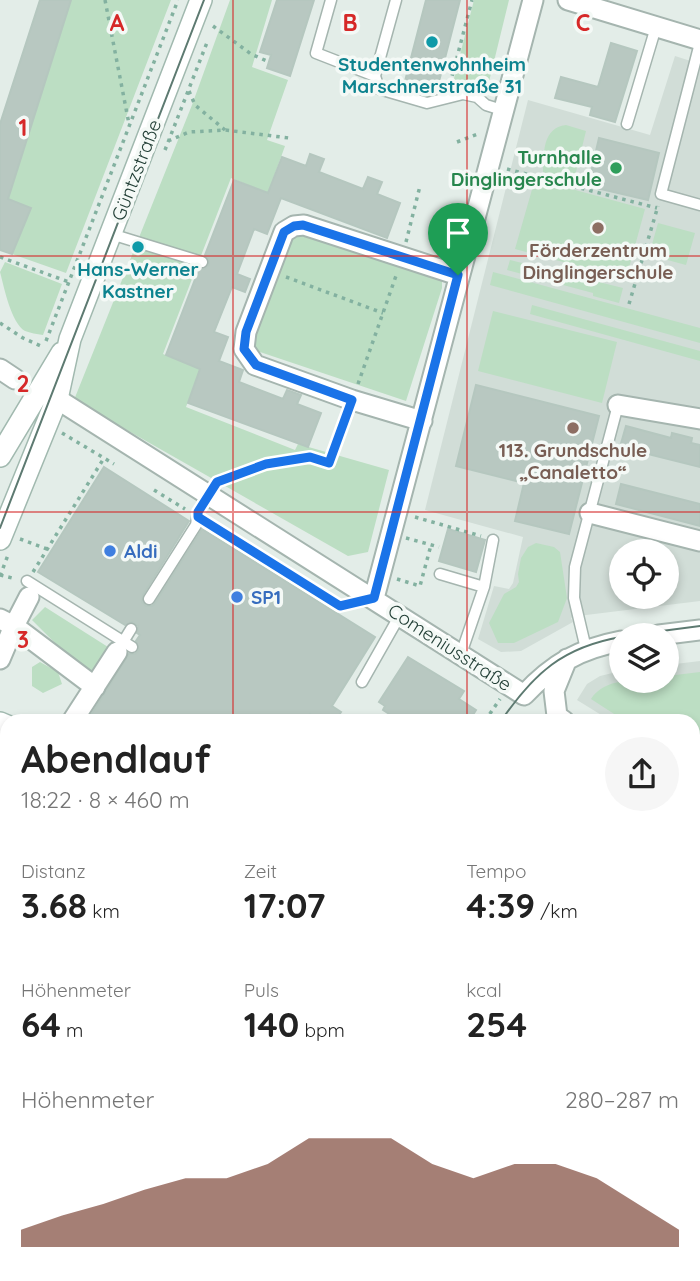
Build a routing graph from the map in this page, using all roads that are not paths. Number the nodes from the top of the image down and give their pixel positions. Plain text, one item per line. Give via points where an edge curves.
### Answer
1 (201, 0) edge
2 (331, 0) edge
3 (396, 0) edge
4 (533, 0) edge
5 (568, 0) edge
6 (656, 27) junction
7 (700, 41) edge
8 (375, 76) junction
9 (502, 110) junction
10 (627, 124) dead end
11 (700, 205) edge
12 (111, 234) junction
13 (202, 261) dead end
14 (458, 275) junction
15 (58, 347) junction
16 (57, 398) junction
17 (618, 405) joint
18 (700, 419) edge
19 (422, 421) junction
20 (0, 456) edge
21 (209, 495) junction
22 (590, 513) junction
23 (8, 538) edge
24 (494, 540) road end
25 (700, 541) edge
26 (440, 574) dead end
27 (484, 587) junction
28 (28, 589) joint
29 (374, 598) junction
30 (149, 600) dead end
31 (400, 615) junction
32 (7, 623) edge
33 (131, 629) dead end
34 (700, 630) edge
35 (679, 633) edge
36 (609, 644) edge
37 (124, 647) junction
38 (586, 649) junction
39 (461, 654) junction
40 (0, 659) edge
41 (567, 659) junction
42 (362, 682) dead end
43 (95, 687) junction
44 (77, 714) edge
45 (557, 714) edge

1 - 12 main road, Güntzstraße
2 - 8 lane via 316,53
3 - 8 lane
4 - 9 street
5 - 6 street
6 - 7 street
6 - 10 lane
7 - 11 lane via 661,194
8 - 9 lane via 379,89 427,103 463,94
9 - 14 street
12 - 13 lane
12 - 15 main road, Güntzstraße
14 - 19 street
14 - 19 street via 303,225 294,226 284,232 246,332 244,349 256,365
15 - 16 main road, Güntzstraße
15 - 20 main road, Güntzstraße
16 - 21 street, Comeniusstraße
16 - 23 main road, Güntzstraße
17 - 18 street
17 - 22 lane
19 - 29 street
21 - 29 street, Comeniusstraße
21 - 30 lane via 196,525
22 - 25 street
22 - 38 lane via 573,582
24 - 27 lane
26 - 27 lane
27 - 39 lane
28 - 32 street
28 - 37 lane
29 - 31 street, Comeniusstraße
31 - 39 street, Comeniusstraße
31 - 42 lane
32 - 40 street
32 - 43 street
33 - 37 lane
34 - 35 street
36 - 38 street
37 - 43 street
38 - 41 street
39 - 41 street, Comeniusstraße via 516,690
41 - 45 street via 554,691
43 - 44 street

